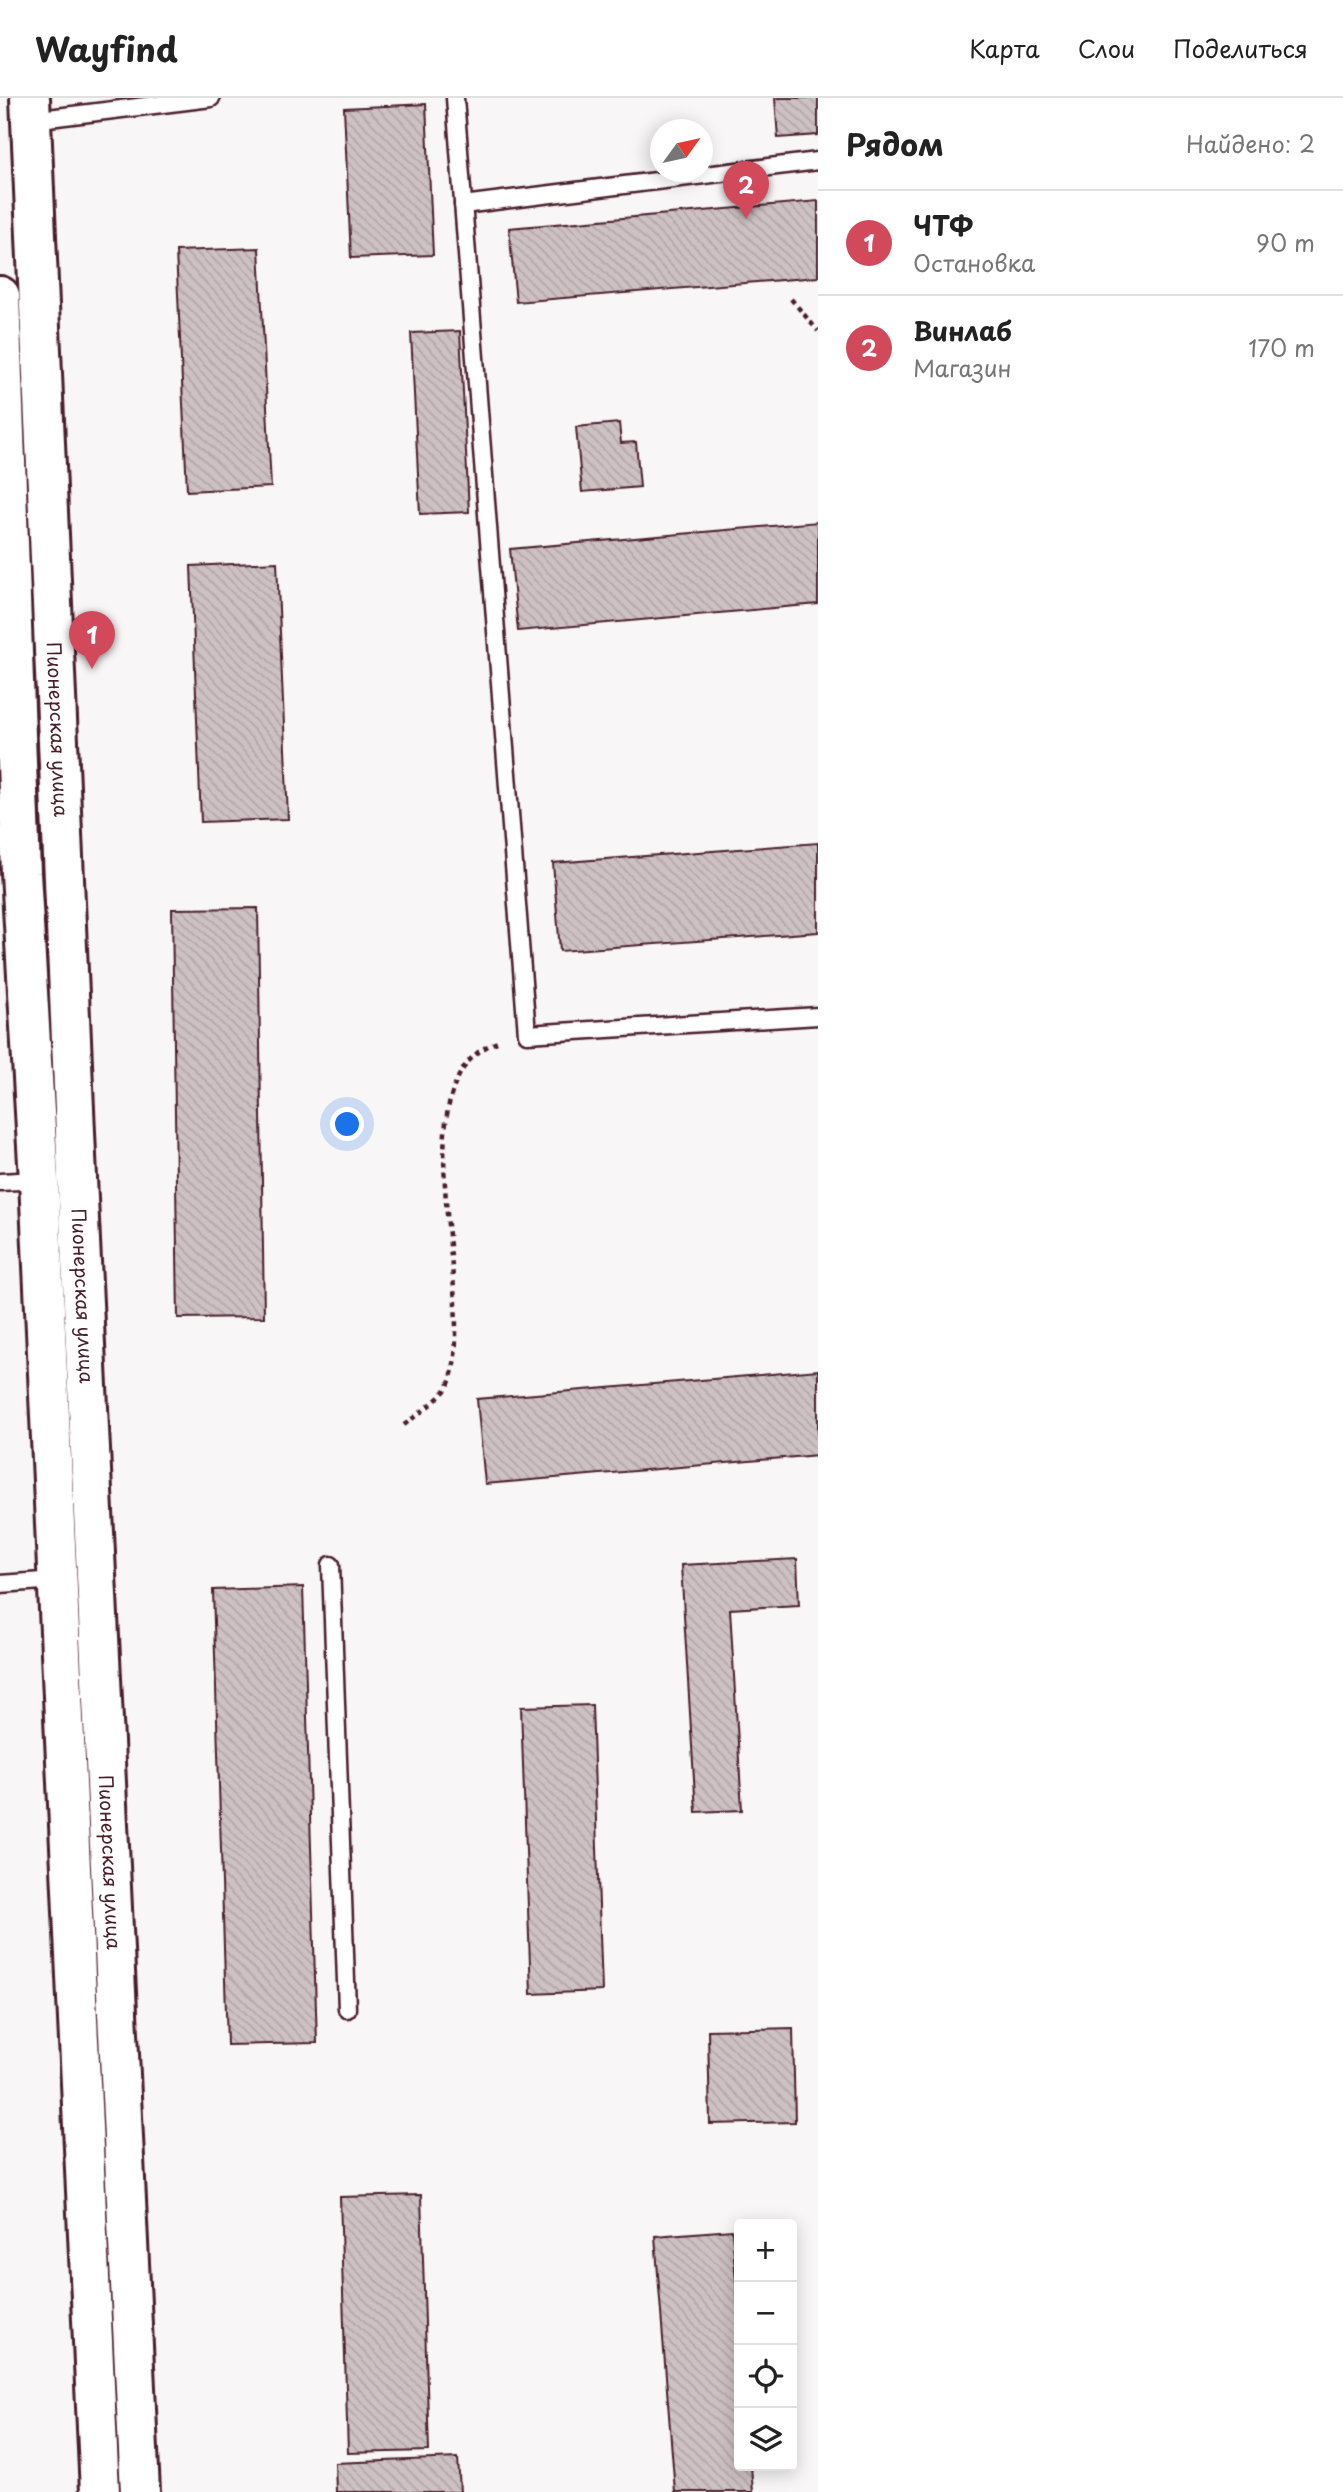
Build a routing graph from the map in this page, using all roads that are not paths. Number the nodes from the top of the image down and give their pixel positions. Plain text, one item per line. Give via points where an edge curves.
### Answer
1 (211, 98) edge
2 (454, 98) edge
3 (31, 109) edge
4 (818, 160) edge
5 (463, 205) junction
6 (0, 296) edge
7 (818, 1016) edge
8 (77, 1178) junction
9 (39, 1180) junction
10 (0, 1182) edge
11 (331, 1565) dead end
12 (57, 1580) junction
13 (96, 1580) junction
14 (0, 1584) edge
15 (347, 2009) dead end
16 (100, 2492) edge
17 (140, 2492) edge

1 - 3 lane
2 - 5 lane
3 - 8 main road, Пионерская улица
4 - 5 lane
5 - 7 lane via 527,1034
6 - 9 main road, Пионерская улица via 20,873
8 - 9 main road
8 - 13 main road, Пионерская улица
9 - 10 lane
9 - 12 main road, Пионерская улица
11 - 15 lane
12 - 13 main road
12 - 14 lane
12 - 16 main road, Пионерская улица
13 - 17 main road, Пионерская улица

